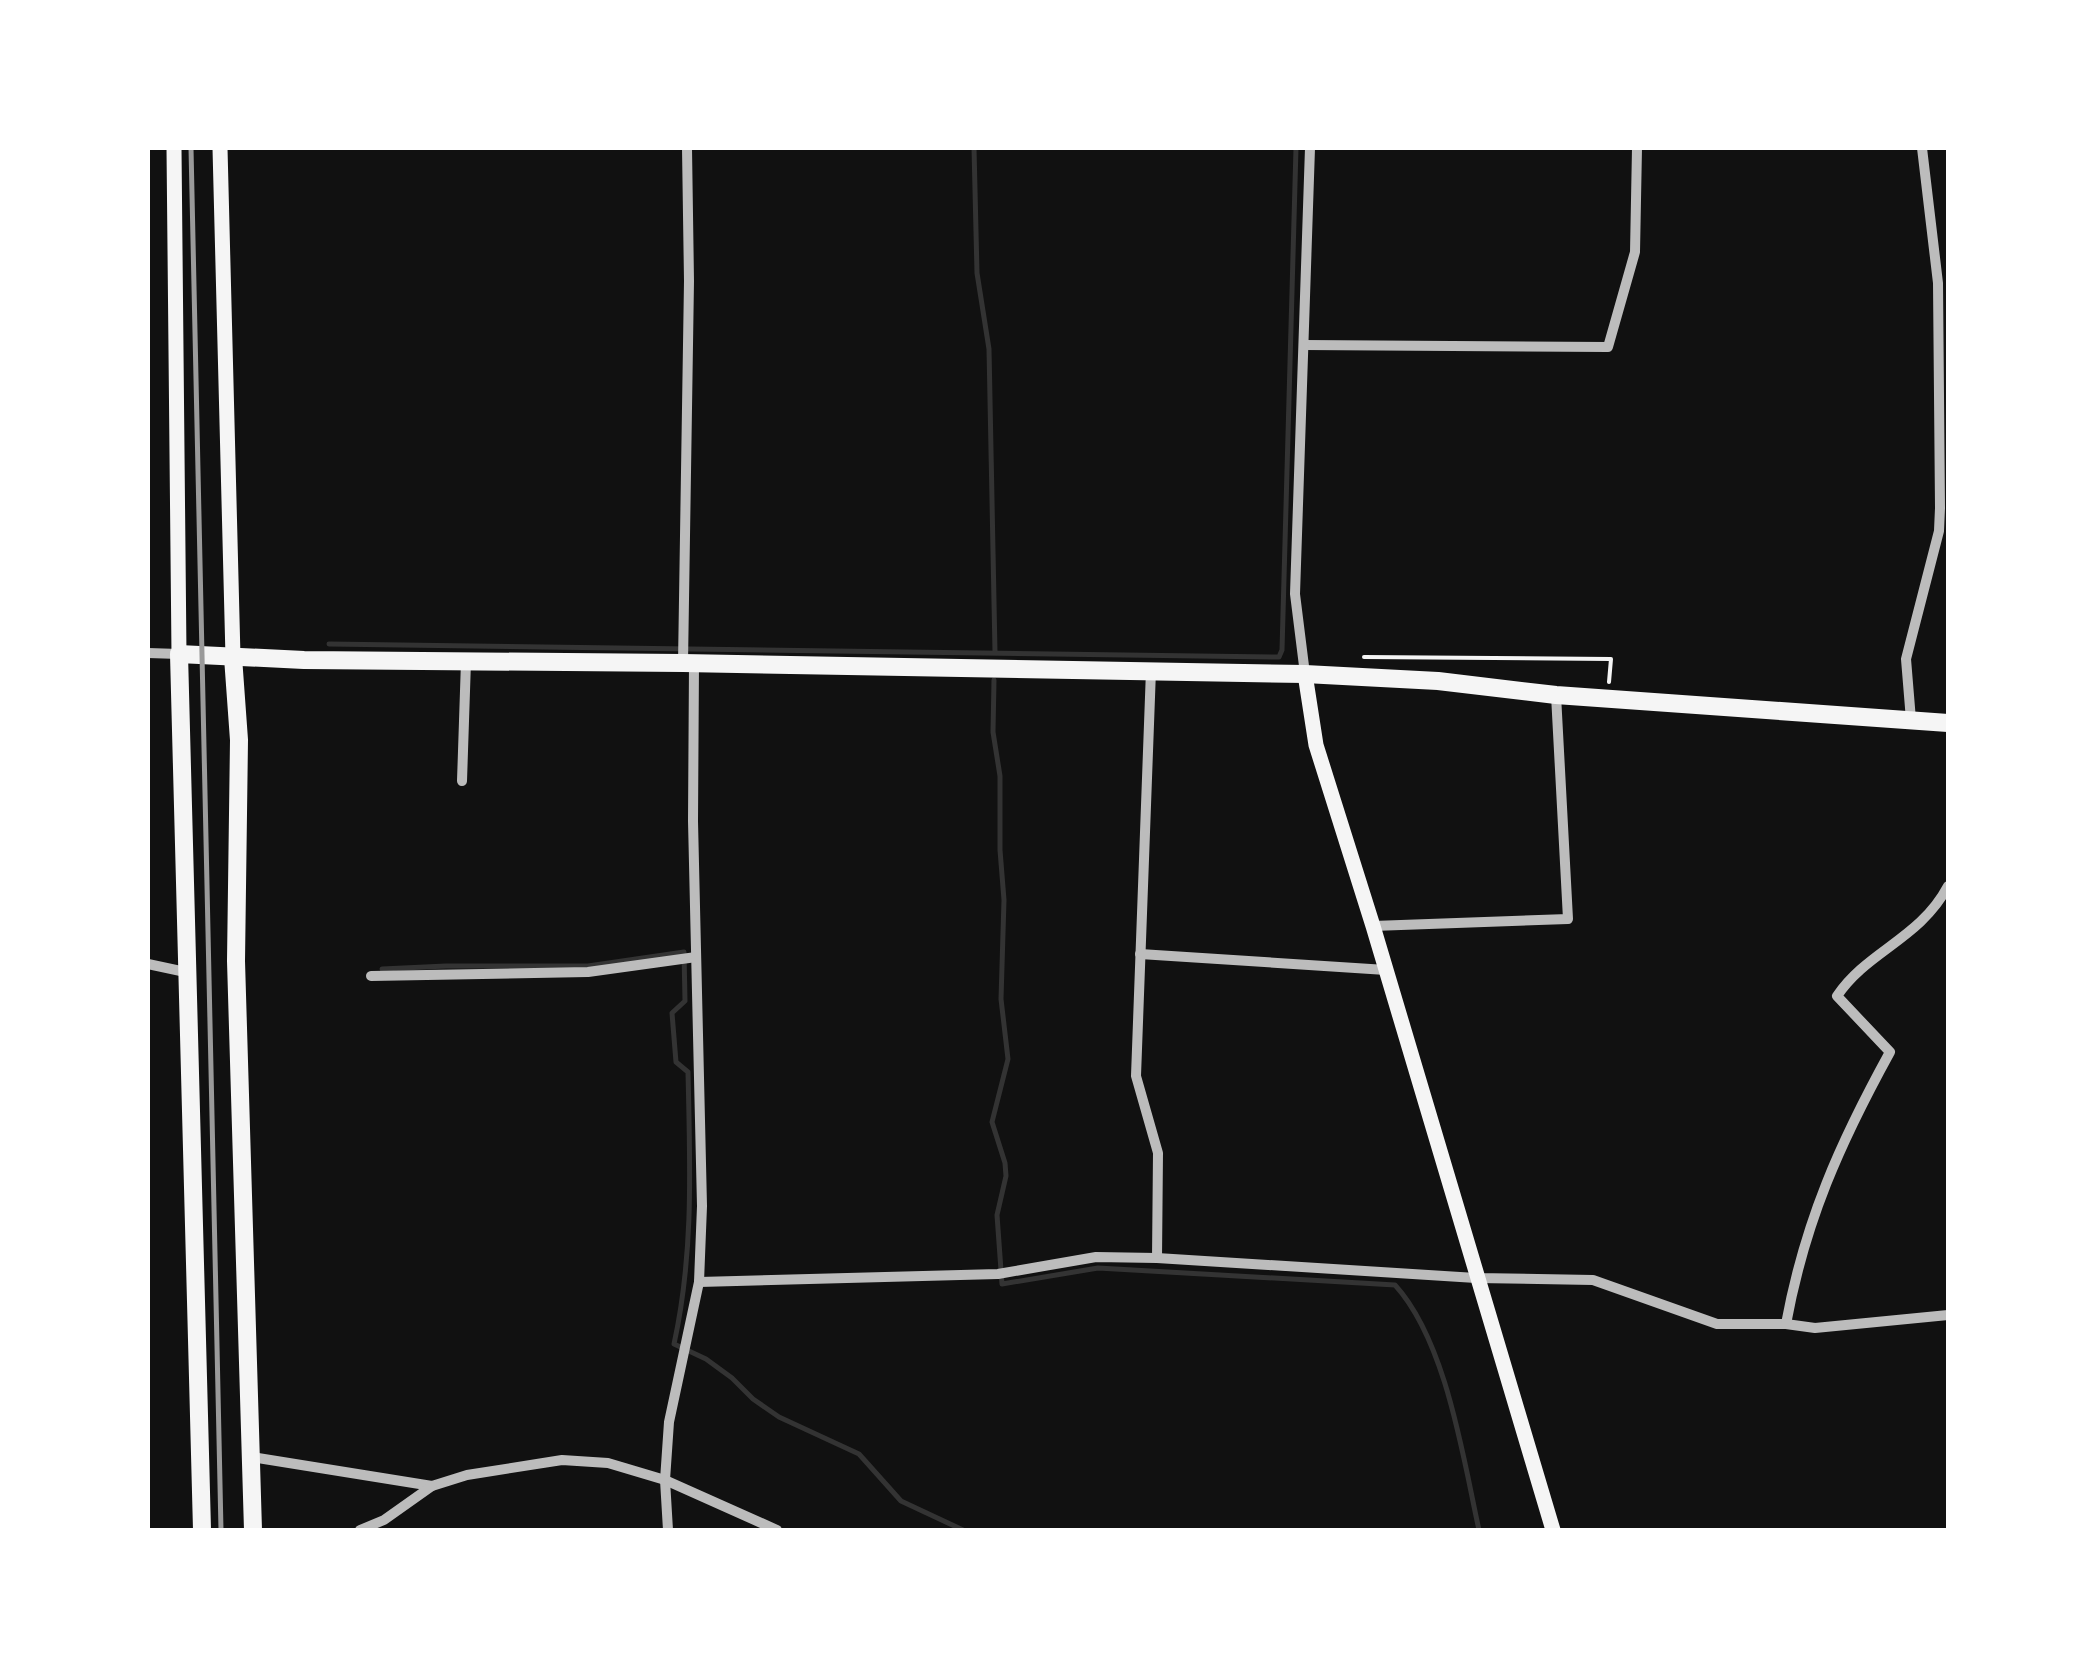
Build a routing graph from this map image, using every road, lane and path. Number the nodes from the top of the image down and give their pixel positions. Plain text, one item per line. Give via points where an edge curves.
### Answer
1 (174, 148) edge
2 (220, 148) edge
3 (686, 148) edge
4 (1310, 148) edge
5 (1637, 148) edge
6 (1922, 148) edge
7 (1304, 345) junction
8 (148, 653) edge
9 (179, 654) junction
10 (685, 656) junction
11 (233, 657) junction
12 (1364, 657) dead end
13 (466, 662) junction
14 (1151, 670) junction
15 (1305, 674) junction
16 (1609, 686) dead end
17 (1556, 695) junction
18 (1911, 720) junction
19 (1948, 723) edge
20 (462, 782) dead end
21 (1948, 886) edge
22 (1373, 926) junction
23 (1140, 954) junction
24 (689, 958) junction
25 (148, 964) edge
26 (1386, 970) junction
27 (190, 973) junction
28 (371, 976) dead end
29 (1157, 1258) junction
30 (1476, 1278) junction
31 (699, 1282) junction
32 (1948, 1316) edge
33 (1786, 1324) junction
34 (252, 1458) junction
35 (665, 1480) junction
36 (432, 1486) junction
37 (202, 1530) edge
38 (254, 1530) edge
39 (366, 1530) edge
40 (668, 1530) edge
41 (777, 1530) edge
42 (1553, 1530) edge

1 - 9 main road
2 - 11 main road
3 - 10 street
4 - 7 street
5 - 7 street via 1635,252 1608,347
6 - 18 street via 1938,282 1940,508 1906,660
7 - 15 street via 1295,594
8 - 9 street
9 - 11 main road
9 - 27 main road
10 - 13 main road
10 - 14 main road
10 - 24 street
11 - 13 main road
11 - 34 main road
12 - 16 path via 1611,658
13 - 20 street
14 - 15 main road
14 - 23 street
15 - 17 main road
15 - 22 main road via 1316,745
17 - 18 main road
17 - 22 street via 1568,919
18 - 19 main road
21 - 33 street via 1930,916 1837,996 1890,1052 1844,1137 1803,1242
22 - 26 main road
23 - 26 street
23 - 29 street via 1136,1076 1158,1154
24 - 28 street via 588,972
24 - 31 street via 702,1206
25 - 27 street
26 - 30 main road
27 - 37 main road
29 - 30 street
29 - 31 street via 1096,1257 1000,1274
30 - 33 street via 1593,1280 1716,1324
30 - 42 main road
31 - 35 street via 669,1422
32 - 33 street via 1816,1328
34 - 36 street
34 - 38 main road
35 - 36 street via 582,1460
35 - 40 street
35 - 41 street
36 - 39 street

